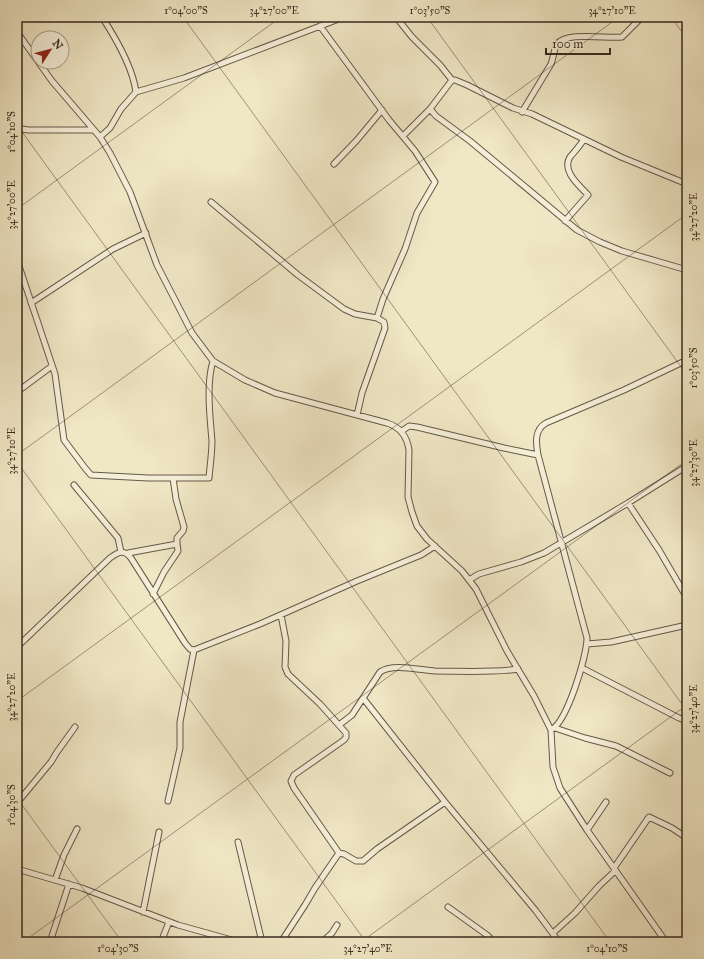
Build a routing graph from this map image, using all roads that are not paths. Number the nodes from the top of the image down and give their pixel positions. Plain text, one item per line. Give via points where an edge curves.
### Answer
1 (102, 17) edge
2 (344, 17) edge
3 (396, 17) edge
4 (642, 17) edge
5 (320, 26) junction
6 (17, 32) edge
7 (452, 80) junction
8 (136, 92) junction
9 (430, 109) junction
10 (382, 110) junction
11 (522, 112) junction
12 (17, 126) edge
13 (94, 130) junction
14 (403, 136) junction
15 (100, 137) junction
16 (584, 139) junction
17 (334, 164) dead end
18 (687, 184) edge
19 (211, 202) dead end
20 (565, 221) junction
21 (146, 233) junction
22 (17, 260) edge
23 (687, 270) edge
24 (31, 303) junction
25 (376, 318) junction
26 (687, 360) edge
27 (213, 361) junction
28 (52, 366) junction
29 (17, 392) edge
30 (357, 415) junction
31 (402, 431) junction
32 (538, 455) junction
33 (687, 466) edge
34 (173, 478) junction
35 (74, 485) dead end
36 (628, 503) junction
37 (562, 542) junction
38 (177, 544) junction
39 (435, 546) junction
40 (121, 552) junction
41 (128, 553) junction
42 (469, 580) junction
43 (153, 594) junction
44 (687, 598) edge
45 (281, 615) junction
46 (687, 625) edge
47 (587, 644) junction
48 (17, 647) edge
49 (194, 650) junction
50 (582, 668) junction
51 (518, 669) junction
52 (362, 698) junction
53 (687, 721) edge
54 (339, 724) junction
55 (75, 727) dead end
56 (553, 729) junction
57 (670, 773) dead end
58 (168, 801) dead end
59 (445, 802) junction
60 (606, 802) dead end
61 (17, 803) edge
62 (77, 829) dead end
63 (587, 830) junction
64 (159, 832) dead end
65 (687, 838) edge
66 (238, 842) dead end
67 (339, 853) junction
68 (17, 869) edge
69 (615, 869) junction
70 (56, 880) junction
71 (69, 884) junction
72 (448, 907) dead end
73 (143, 912) junction
74 (169, 922) junction
75 (337, 925) dead end
76 (553, 933) junction
77 (50, 942) edge
78 (161, 942) edge
79 (238, 942) edge
80 (262, 942) edge
81 (281, 942) edge
82 (322, 942) edge
83 (494, 942) edge
84 (559, 942) edge
85 (666, 942) edge

1 - 8 street via 122,54
2 - 5 street
3 - 7 street
4 - 11 street via 622,37 577,37 559,42 550,64
5 - 8 street via 184,78
5 - 10 street
6 - 13 street via 52,81
7 - 9 street
7 - 11 street
8 - 15 street via 121,109 110,128
9 - 14 street
9 - 20 street
10 - 14 street
10 - 17 street
11 - 16 street via 532,114
12 - 13 street via 28,130
13 - 15 street
14 - 25 street via 435,182 417,213
15 - 21 street via 116,164
16 - 18 street
16 - 20 street via 567,165 570,173 588,195
19 - 25 street via 298,275 344,309
20 - 23 street via 583,234 622,251
21 - 24 street via 113,249
21 - 27 street via 157,265 179,310
22 - 24 street
24 - 28 street
25 - 30 street via 386,326 362,393
26 - 32 street via 546,423 538,430
27 - 30 street via 265,390
27 - 34 street via 210,374 212,441 209,478
28 - 29 street
28 - 34 street via 64,440 90,474
30 - 31 street via 392,425
31 - 32 street via 410,426 417,427
31 - 39 street via 409,450 408,497 412,512 417,526
32 - 37 street
33 - 36 street
34 - 38 street via 184,527
35 - 40 street via 118,538
36 - 37 street
36 - 44 street
37 - 42 street via 532,558 479,574
37 - 47 street via 586,631
38 - 41 street
38 - 43 street via 178,551
39 - 42 street
39 - 45 street via 422,555
40 - 41 street
40 - 48 street via 110,558
41 - 43 street
42 - 51 street
43 - 49 street via 185,643
45 - 49 street
45 - 54 street via 286,641 286,670
46 - 47 street via 611,642
47 - 50 street
49 - 58 street via 180,722 178,755
50 - 53 street
50 - 56 street via 564,715
51 - 52 street via 494,672 388,669 380,672
51 - 56 street
52 - 54 street via 352,715
52 - 59 street
54 - 67 street via 346,733 345,738 294,776 291,781
55 - 61 street via 51,762
56 - 57 street via 616,746
56 - 63 street via 554,774
59 - 67 street via 377,849 364,861 356,861
59 - 76 street
60 - 63 street
62 - 70 street via 64,855
63 - 69 street
64 - 73 street
65 - 69 street via 649,817
66 - 80 street
67 - 81 street
68 - 70 street
69 - 76 street
69 - 85 street
70 - 71 street
71 - 73 street
71 - 77 street
72 - 83 street
73 - 74 street
74 - 78 street
74 - 79 street
75 - 82 street
76 - 84 street

